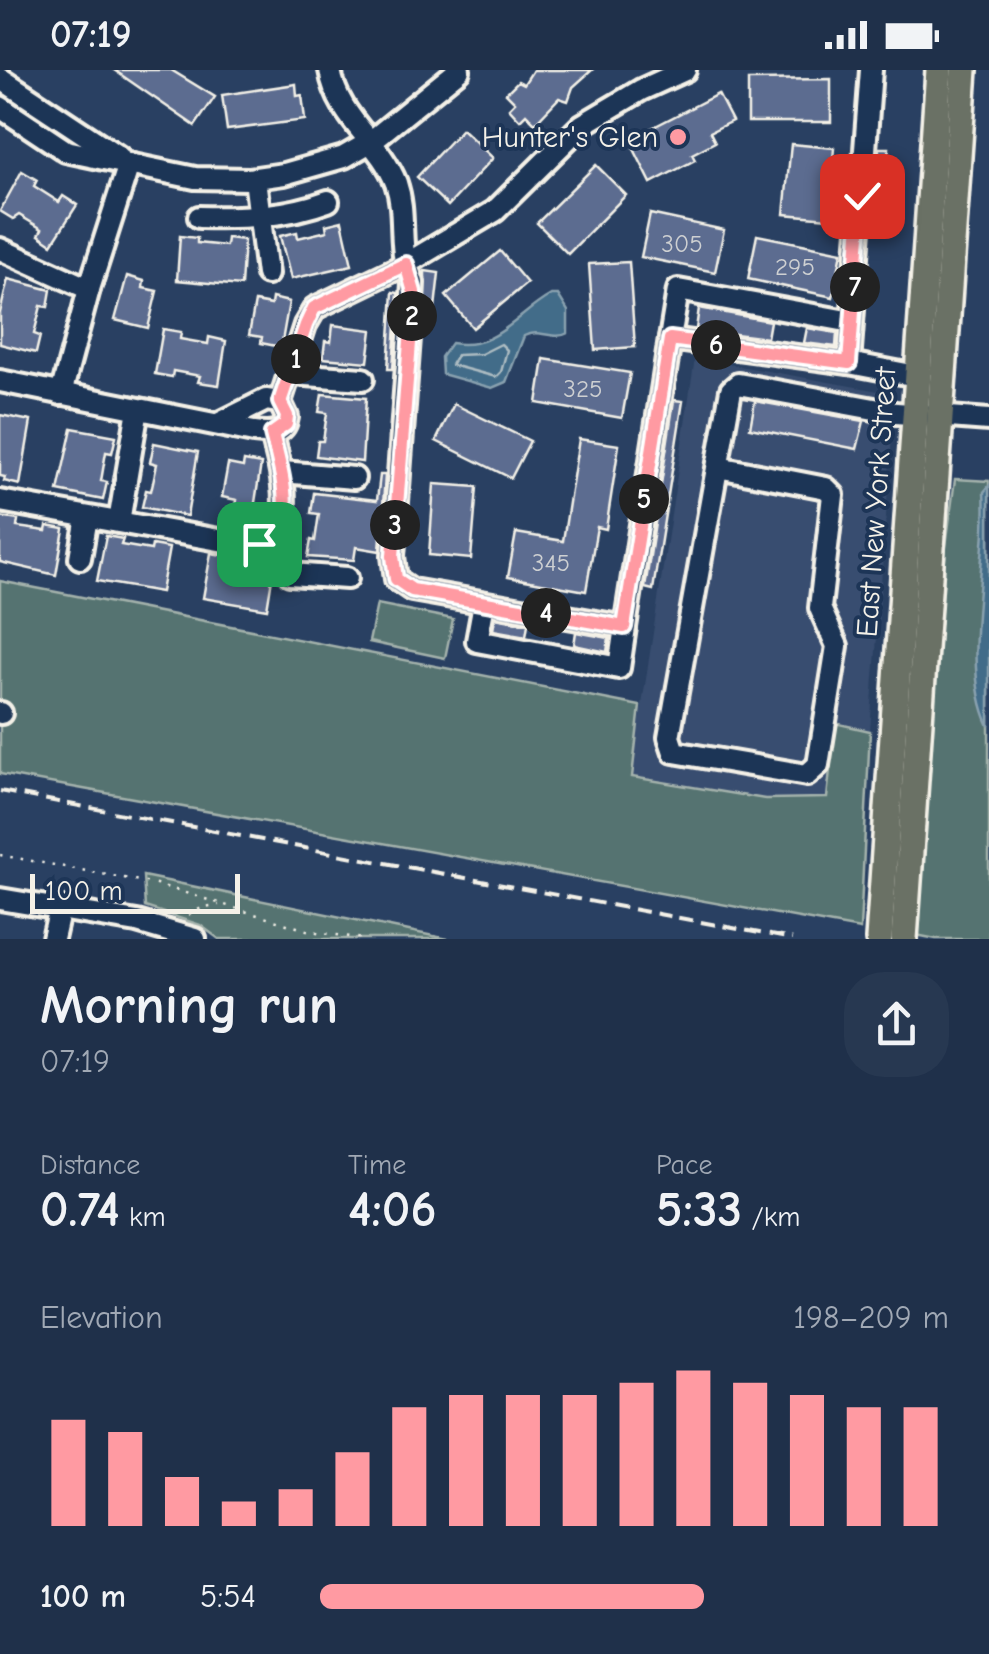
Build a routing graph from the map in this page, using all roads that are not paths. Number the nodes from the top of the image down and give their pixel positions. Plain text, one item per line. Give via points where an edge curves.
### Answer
1 (330, 70) edge
2 (459, 70) edge
3 (631, 70) edge
4 (871, 70) edge
5 (939, 70) edge
6 (964, 70) edge
7 (674, 72) edge
8 (0, 78) edge
9 (641, 90) junction
10 (0, 107) edge
11 (370, 142) junction
12 (129, 164) junction
13 (255, 179) junction
14 (328, 202) dead end
15 (199, 217) dead end
16 (260, 218) junction
17 (0, 249) edge
18 (406, 264) junction
19 (267, 274) dead end
20 (89, 290) junction
21 (852, 322) junction
22 (670, 339) junction
23 (849, 363) junction
24 (292, 374) junction
25 (917, 376) junction
26 (363, 379) dead end
27 (0, 381) edge
28 (61, 394) junction
29 (280, 402) junction
30 (138, 408) junction
31 (928, 416) junction
32 (989, 420) edge
33 (218, 424) junction
34 (272, 434) junction
35 (718, 466) junction
36 (282, 472) junction
37 (354, 478) dead end
38 (0, 501) edge
39 (88, 516) junction
40 (119, 522) junction
41 (271, 538) junction
42 (80, 558) dead end
43 (347, 578) dead end
44 (484, 603) junction
45 (624, 627) junction
46 (895, 886) junction
47 (0, 899) edge
48 (60, 908) junction
49 (53, 939) edge
50 (196, 939) edge
51 (879, 939) edge
52 (904, 939) edge

1 - 11 street via 334,92
2 - 11 street
3 - 9 street
4 - 21 street
5 - 25 main road, East New York Street
6 - 31 main road, East New York Street
7 - 9 street
8 - 12 street
9 - 18 street via 582,125 495,211
10 - 12 street via 66,151
11 - 13 street via 344,157
11 - 18 street via 397,186
12 - 13 street via 194,178
12 - 20 street
13 - 16 street
14 - 16 street
15 - 16 street
16 - 19 street
17 - 20 street
18 - 24 street via 314,308
18 - 44 street via 414,292 392,570 412,590
20 - 28 street
21 - 22 street via 678,290
21 - 23 street
22 - 23 street
22 - 45 street
23 - 25 street
24 - 26 street
24 - 29 street
25 - 31 main road, East New York Street
27 - 28 street
28 - 30 street
29 - 33 street via 266,400
29 - 34 street via 286,424
30 - 33 street
30 - 40 street
31 - 32 street
31 - 35 street via 738,384 731,390
31 - 46 main road, East New York Street
33 - 34 street
34 - 36 street
35 - 35 street via 669,737 674,752 807,774 818,765 837,646 820,608 833,495 826,488
36 - 37 street
36 - 41 street via 281,526
38 - 39 street
39 - 40 street
39 - 42 street
40 - 41 street via 246,545
41 - 43 street via 290,574
44 - 45 street
44 - 45 street via 477,641 619,668
46 - 51 main road, East New York Street
46 - 52 main road, East New York Street
47 - 48 street
48 - 49 street
48 - 50 street

